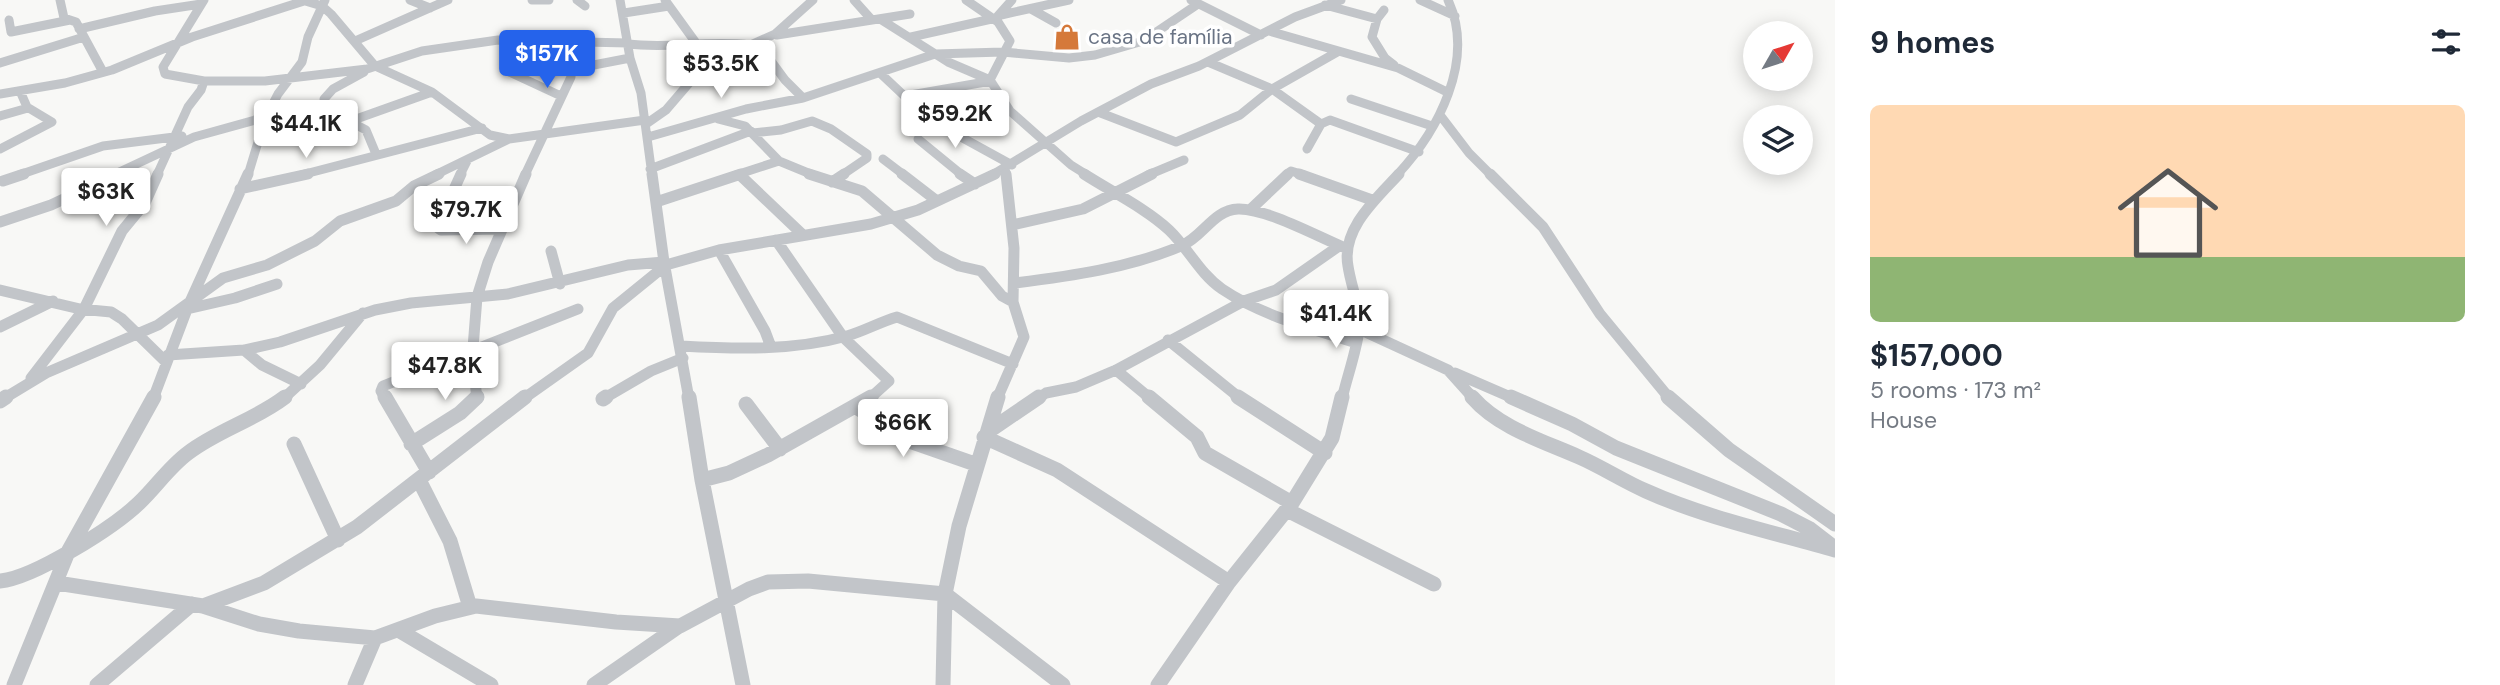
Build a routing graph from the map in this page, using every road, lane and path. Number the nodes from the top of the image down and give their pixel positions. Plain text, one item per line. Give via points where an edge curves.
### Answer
1 (60, 0) edge
2 (160, 0) edge
3 (303, 0) edge
4 (410, 0) edge
5 (448, 0) edge
6 (532, 0) edge
7 (549, 0) edge
8 (577, 0) edge
9 (620, 0) edge
10 (813, 0) edge
11 (854, 0) edge
12 (966, 0) edge
13 (1012, 0) edge
14 (1069, 0) edge
15 (1341, 0) edge
16 (1420, 0) edge
17 (1448, 0) edge
18 (202, 2) edge
19 (1194, 2) edge
20 (323, 3) edge
21 (667, 3) edge
22 (1325, 5) junction
23 (585, 6) dead end
24 (173, 8) junction
25 (430, 8) junction
26 (1031, 9) junction
27 (159, 10) junction
28 (1384, 10) dead end
29 (624, 13) junction
30 (910, 14) dead end
31 (998, 17) junction
32 (1456, 17) junction
33 (876, 19) junction
34 (1377, 19) junction
35 (9, 20) dead end
36 (70, 20) junction
37 (1056, 23) dead end
38 (187, 27) junction
39 (81, 33) junction
40 (939, 33) junction
41 (1265, 33) junction
42 (770, 37) junction
43 (911, 37) junction
44 (562, 40) junction
45 (355, 41) junction
46 (177, 43) junction
47 (628, 43) junction
48 (696, 43) junction
49 (753, 43) junction
50 (1339, 51) junction
51 (1003, 52) junction
52 (965, 53) junction
53 (935, 54) junction
54 (142, 58) junction
55 (630, 58) junction
56 (1385, 58) junction
57 (1374, 61) junction
58 (166, 62) junction
59 (1208, 62) junction
60 (0, 63) edge
61 (376, 67) junction
62 (1398, 68) junction
63 (573, 69) junction
64 (103, 72) junction
65 (880, 73) junction
66 (290, 78) junction
67 (991, 80) junction
68 (204, 81) junction
69 (1449, 87) junction
70 (1272, 89) junction
71 (20, 91) junction
72 (432, 92) junction
73 (0, 94) edge
74 (561, 96) junction
75 (905, 96) junction
76 (803, 98) junction
77 (324, 99) dead end
78 (1351, 99) dead end
79 (28, 108) junction
80 (1098, 112) junction
81 (268, 114) junction
82 (1440, 115) junction
83 (0, 116) edge
84 (714, 118) junction
85 (347, 120) junction
86 (645, 122) junction
87 (1321, 124) junction
88 (1432, 127) junction
89 (482, 128) junction
90 (545, 132) junction
91 (752, 132) junction
92 (203, 134) junction
93 (175, 136) junction
94 (648, 137) junction
95 (509, 139) junction
96 (918, 139) dead end
97 (1047, 143) junction
98 (0, 149) edge
99 (170, 149) junction
100 (1307, 149) dead end
101 (1419, 152) junction
102 (376, 154) junction
103 (468, 159) junction
104 (883, 159) dead end
105 (1184, 160) dead end
106 (779, 161) junction
107 (1009, 167) junction
108 (650, 169) junction
109 (741, 176) junction
110 (3, 181) dead end
111 (832, 182) junction
112 (975, 184) junction
113 (240, 190) junction
114 (1111, 193) junction
115 (937, 201) junction
116 (1372, 201) junction
117 (656, 202) junction
118 (1251, 209) junction
119 (895, 218) junction
120 (0, 222) edge
121 (1012, 225) junction
122 (502, 229) junction
123 (803, 235) junction
124 (776, 240) junction
125 (1184, 245) junction
126 (1343, 247) junction
127 (719, 250) junction
128 (551, 251) dead end
129 (665, 264) junction
130 (1015, 283) junction
131 (277, 284) dead end
132 (560, 284) junction
133 (0, 290) edge
134 (92, 293) junction
135 (477, 297) junction
136 (53, 301) junction
137 (1013, 302) junction
138 (1244, 302) junction
139 (188, 307) junction
140 (84, 309) junction
141 (98, 309) junction
142 (578, 309) dead end
143 (363, 313) junction
144 (0, 327) edge
145 (138, 336) junction
146 (1357, 336) junction
147 (843, 337) junction
148 (1168, 340) junction
149 (771, 348) junction
150 (244, 351) junction
151 (469, 351) junction
152 (682, 352) junction
153 (167, 359) junction
154 (1013, 364) junction
155 (1448, 369) junction
156 (1116, 370) junction
157 (301, 384) junction
158 (25, 386) junction
159 (603, 399) dead end
160 (0, 401) edge
161 (746, 404) dead end
162 (856, 407) junction
163 (987, 434) junction
164 (294, 444) dead end
165 (411, 444) junction
166 (780, 449) junction
167 (1325, 453) junction
168 (975, 464) junction
169 (424, 476) junction
170 (702, 480) junction
171 (1289, 507) junction
172 (1835, 524) edge
173 (338, 540) junction
174 (1835, 549) edge
175 (68, 552) junction
176 (0, 581) edge
177 (1229, 582) junction
178 (57, 583) junction
179 (1434, 584) dead end
180 (945, 594) junction
181 (727, 600) junction
182 (197, 605) junction
183 (470, 607) junction
184 (680, 626) junction
185 (400, 631) junction
186 (375, 638) junction
187 (14, 685) edge
188 (97, 685) edge
189 (355, 685) edge
190 (491, 685) edge
191 (594, 685) edge
192 (743, 685) edge
193 (943, 685) edge
194 (1063, 685) edge
195 (1158, 685) edge

1 - 36 street via 64,18
2 - 27 street
3 - 20 street
3 - 46 street
4 - 25 street
5 - 25 street
6 - 7 street
8 - 23 street
9 - 29 street
10 - 42 street
11 - 33 street
12 - 31 street
13 - 31 street
14 - 26 street
15 - 22 street
16 - 32 street
17 - 32 street
18 - 24 street
18 - 38 street
19 - 41 street
19 - 51 street via 1143,41 1095,55 1059,58
20 - 45 street
20 - 66 street via 307,37 302,62
21 - 29 street
21 - 48 street
22 - 34 street
22 - 41 street
24 - 27 street
24 - 38 street
25 - 45 street
26 - 31 street
26 - 37 street
27 - 39 street
28 - 34 street
29 - 47 street
30 - 33 street
31 - 40 street
31 - 51 street via 1010,41
32 - 69 street via 1458,50
33 - 42 street
33 - 43 street
34 - 56 street via 1372,37
35 - 36 street via 11,32
36 - 39 street
38 - 46 street
39 - 60 street
39 - 64 street
40 - 43 street
40 - 52 street
41 - 50 street
41 - 59 street
42 - 49 street
43 - 53 street
44 - 47 street
44 - 61 street via 476,43 422,51
44 - 63 street via 573,49
44 - 74 street via 505,70
45 - 61 street
46 - 54 street
46 - 58 street
47 - 48 street via 665,48
47 - 55 street
48 - 49 street
49 - 76 street
49 - 86 street via 690,82 666,110
50 - 57 street
50 - 70 street
51 - 52 street
51 - 67 street
52 - 53 street
53 - 65 street
53 - 67 street
54 - 58 street
54 - 64 street
55 - 63 street
55 - 86 street
56 - 57 street
56 - 62 street
57 - 62 street
58 - 68 street via 165,74
59 - 70 street
59 - 80 street via 1151,84
61 - 66 street
61 - 72 street
61 - 77 street via 333,89
62 - 69 street
63 - 74 street
64 - 71 street
65 - 75 street
65 - 76 street
66 - 68 street
66 - 81 street
67 - 75 street
67 - 97 street via 1010,111
68 - 93 street
69 - 82 street
70 - 80 street via 1240,116 1176,142
70 - 87 street
71 - 73 street
71 - 79 street
72 - 85 street
72 - 89 street
74 - 90 street
75 - 107 street via 930,120
76 - 84 street
78 - 88 street
79 - 83 street
79 - 98 street via 51,124
80 - 97 street
81 - 85 street
81 - 92 street
81 - 113 street
82 - 88 street
82 - 172 street via 1469,153 1543,227 1600,314 1658,388 1729,450
84 - 91 street
84 - 94 street
85 - 102 street via 366,130
86 - 90 street
86 - 94 street
87 - 100 street
87 - 101 street via 1333,120
88 - 101 street
89 - 95 street
89 - 102 street
90 - 95 street
90 - 122 street
91 - 106 street
91 - 108 street
91 - 111 street via 775,132 812,121 867,154
92 - 93 street
92 - 99 street
93 - 99 street
93 - 110 street via 103,146
94 - 108 street
95 - 103 street
96 - 112 street
97 - 107 street
97 - 114 street
99 - 120 street via 62,200
99 - 134 street via 145,203 122,231
101 - 116 street
102 - 113 street
103 - 122 street via 437,227
103 - 139 street via 414,186 396,201 340,221 316,241 267,265 223,278
104 - 115 street
105 - 114 street
106 - 109 street
106 - 111 street
107 - 112 street
107 - 121 street via 1007,204
108 - 117 street
109 - 117 street
109 - 123 street
111 - 119 street via 862,191
112 - 115 street
113 - 139 street
114 - 121 street via 1083,209
114 - 125 street via 1148,214
115 - 119 street
116 - 118 street via 1291,171
116 - 126 street
117 - 129 street
118 - 125 street via 1221,213
118 - 126 street
119 - 123 street
119 - 137 street via 937,255 981,271
121 - 130 street
122 - 135 street
123 - 124 street
124 - 127 street
124 - 147 street
125 - 130 street via 1091,273
125 - 138 street via 1214,283
126 - 138 street via 1276,290
126 - 146 street via 1356,296
127 - 129 street
127 - 149 street
128 - 132 street
129 - 132 street via 628,265
129 - 152 street
129 - 169 street via 613,308 588,353
130 - 137 street
131 - 139 street
132 - 135 street
133 - 136 street
134 - 140 street
134 - 141 street
135 - 143 street
135 - 151 street
136 - 140 street
136 - 144 street
137 - 154 street via 1024,337
138 - 146 street
138 - 148 street
139 - 145 street
139 - 153 street
140 - 141 street
140 - 158 street
141 - 145 street via 122,318
142 - 151 street
143 - 150 street
143 - 157 street
145 - 153 street
145 - 158 street
146 - 155 street via 1391,342
146 - 167 street
147 - 149 street
147 - 154 street via 891,318 903,318
147 - 162 street via 889,381
148 - 156 street
148 - 167 street via 1231,393
149 - 152 street
150 - 153 street
150 - 157 street
151 - 165 street via 477,399
151 - 165 street via 381,388
152 - 159 street
152 - 170 street
153 - 175 street via 155,396
154 - 163 street
155 - 174 street via 1616,448 1781,514
155 - 174 street via 1480,406 1498,418 1645,491
156 - 163 street via 1076,387 1046,393
156 - 171 street via 1197,437 1205,453
157 - 175 street via 270,408 189,452 166,470 128,513
158 - 160 street
161 - 166 street
162 - 166 street
162 - 168 street via 910,443
163 - 168 street
163 - 177 street via 1057,470
164 - 173 street
165 - 169 street
166 - 170 street
167 - 171 street
168 - 180 street
169 - 173 street
169 - 183 street via 466,585
170 - 181 street
171 - 177 street
171 - 179 street
173 - 182 street via 264,583
175 - 176 street
175 - 178 street
177 - 195 street
178 - 182 street
178 - 187 street
180 - 181 street via 786,580
180 - 193 street
180 - 194 street
181 - 184 street
181 - 192 street
182 - 186 street via 299,632
182 - 188 street
183 - 184 street
183 - 185 street
184 - 191 street
185 - 186 street
185 - 190 street
186 - 189 street

